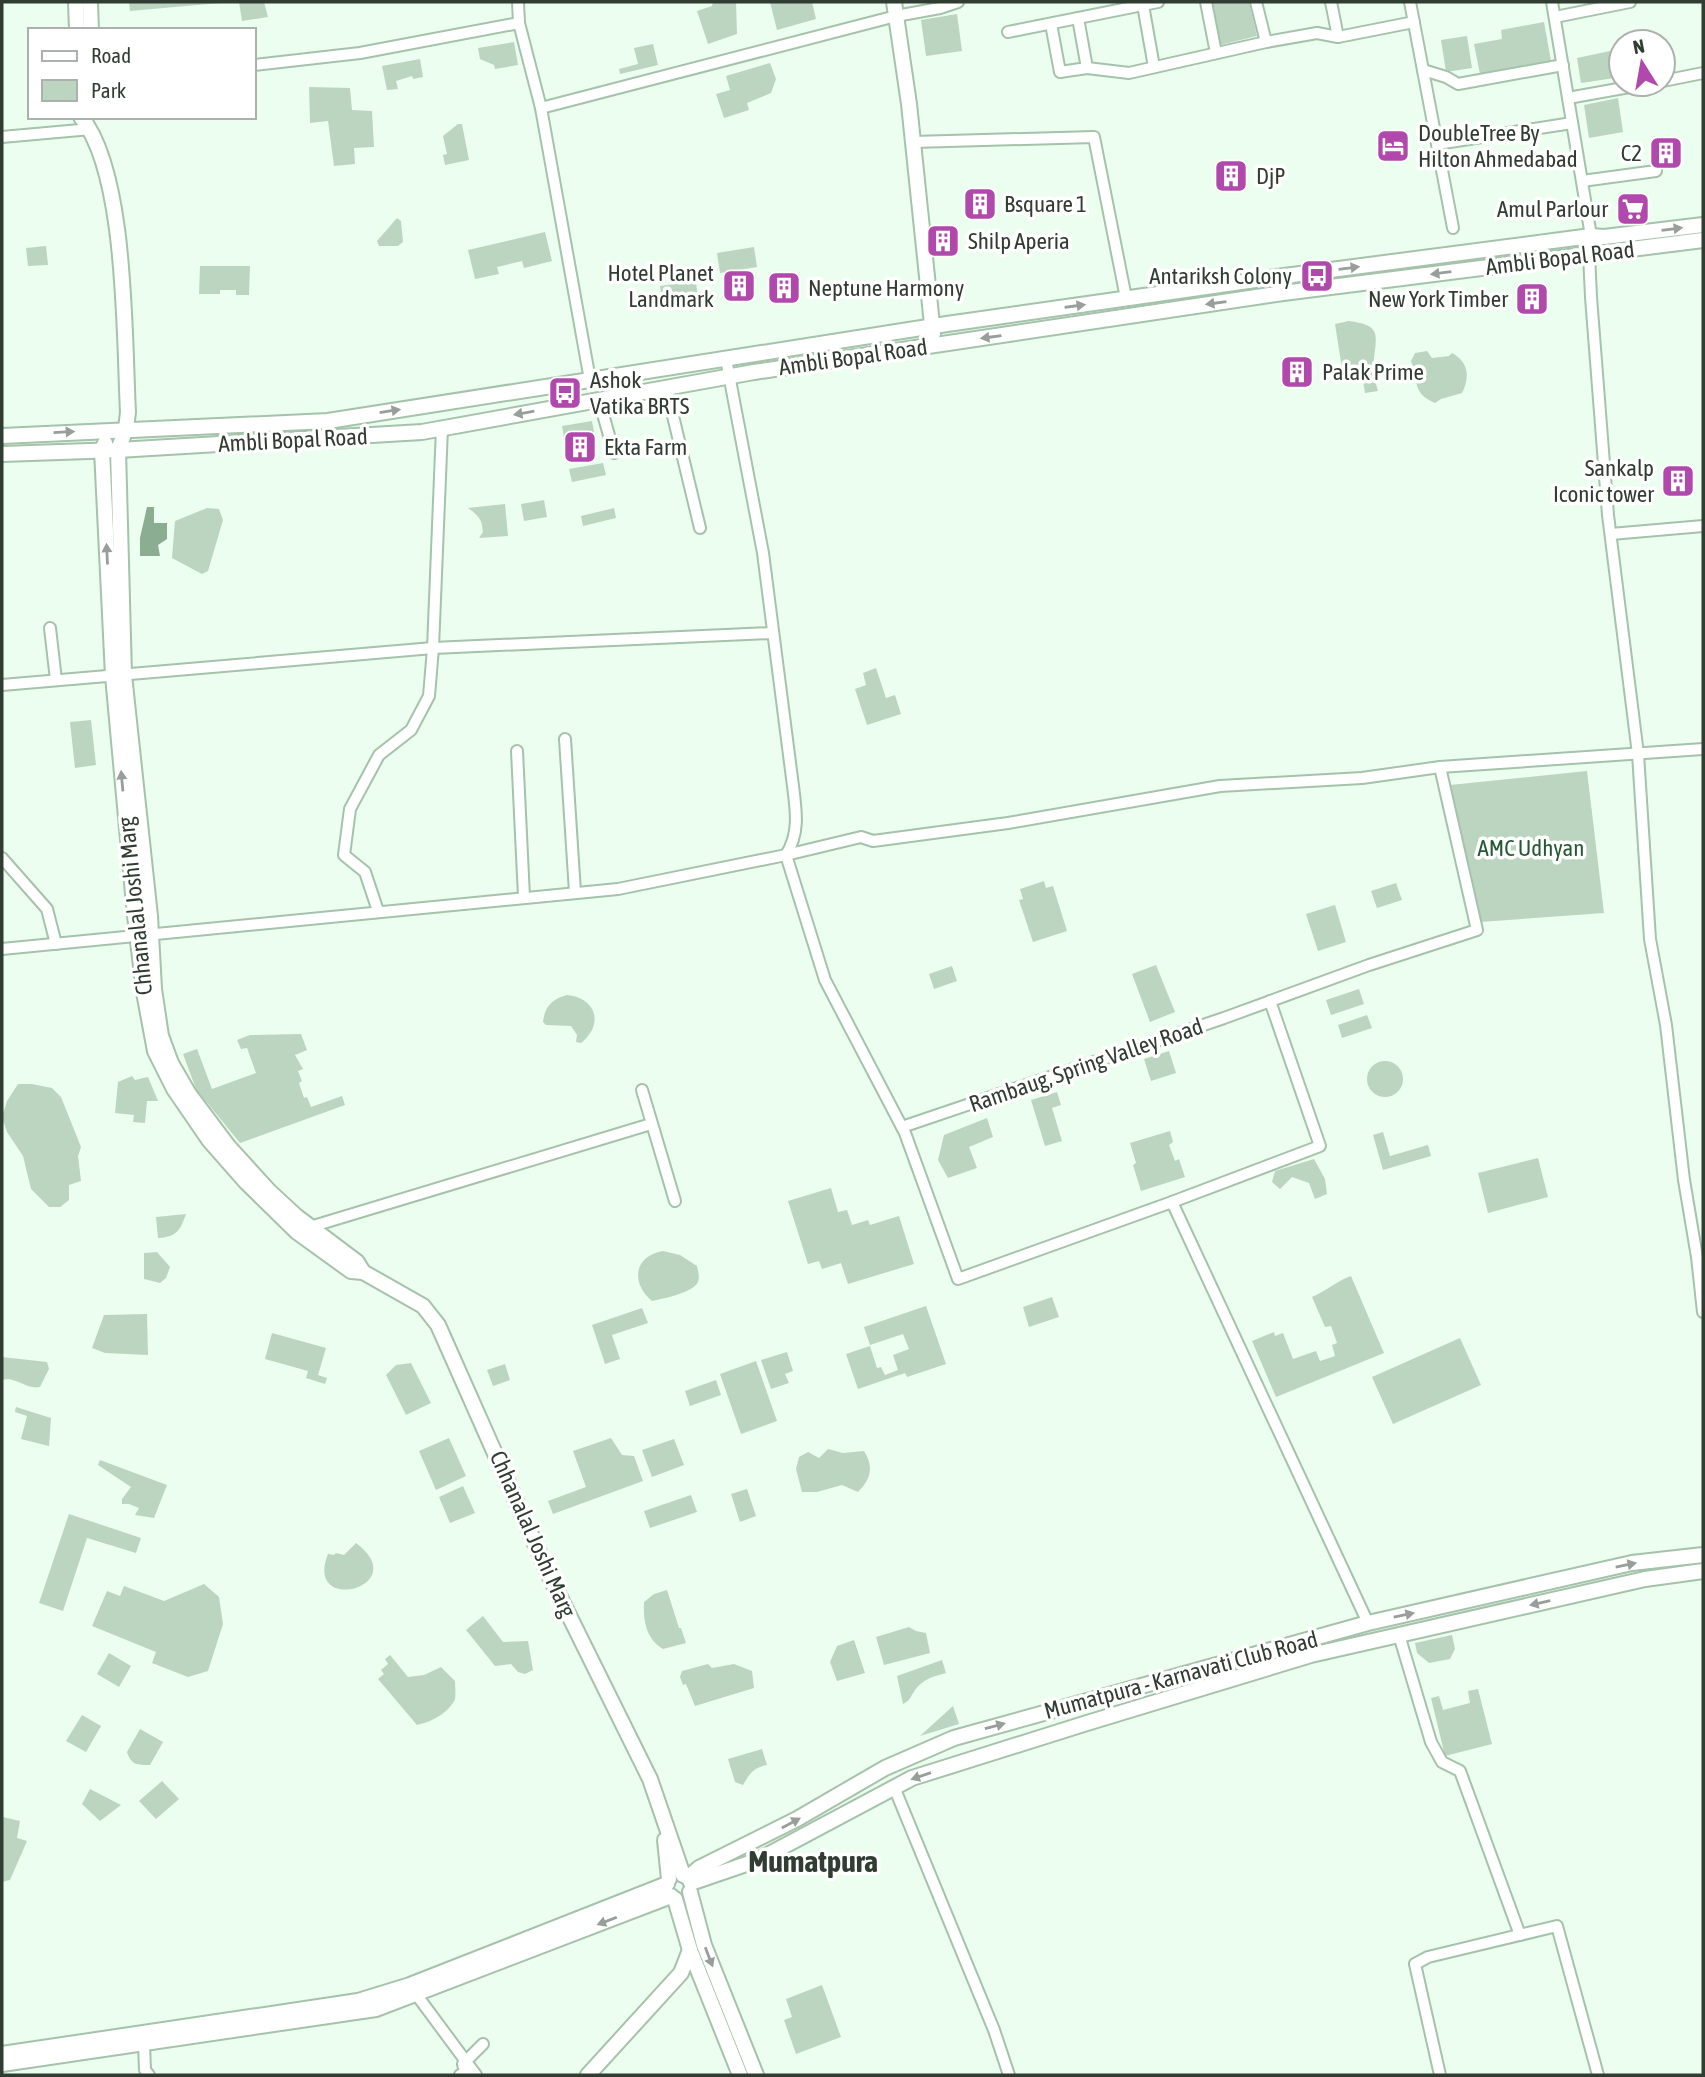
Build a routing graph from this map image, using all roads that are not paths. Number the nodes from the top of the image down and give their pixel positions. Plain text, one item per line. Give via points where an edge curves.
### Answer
1 (76, 2) edge
2 (90, 2) edge
3 (518, 2) edge
4 (958, 2) edge
5 (1158, 2) edge
6 (1206, 2) edge
7 (1256, 2) edge
8 (1331, 2) edge
9 (1410, 2) edge
10 (1552, 2) edge
11 (1630, 2) edge
12 (1143, 5) junction
13 (895, 9) edge
14 (1555, 17) junction
15 (1078, 18) junction
16 (1414, 22) junction
17 (519, 23) junction
18 (1051, 24) junction
19 (77, 28) edge
20 (91, 28) edge
21 (1008, 32) dead end
22 (1338, 37) junction
23 (1266, 42) junction
24 (1216, 53) junction
25 (256, 65) edge
26 (1563, 65) junction
27 (1087, 68) junction
28 (1154, 68) junction
29 (1423, 70) junction
30 (1703, 73) edge
31 (1677, 78) edge
32 (1607, 91) edge
33 (1568, 98) junction
34 (541, 108) junction
35 (88, 122) edge
36 (1572, 123) junction
37 (2, 137) edge
38 (913, 142) junction
39 (1437, 144) junction
40 (1656, 171) dead end
41 (1582, 181) junction
42 (1703, 225) edge
43 (1453, 228) dead end
44 (1591, 236) junction
45 (1703, 240) edge
46 (1589, 254) junction
47 (1126, 299) junction
48 (932, 327) junction
49 (935, 345) junction
50 (726, 359) junction
51 (730, 376) junction
52 (590, 380) junction
53 (666, 387) junction
54 (599, 400) junction
55 (128, 412) junction
56 (442, 428) junction
57 (127, 429) junction
58 (110, 430) junction
59 (2, 436) edge
60 (102, 450) junction
61 (118, 450) junction
62 (614, 453) dead end
63 (2, 454) edge
64 (1703, 526) edge
65 (699, 528) dead end
66 (1611, 534) junction
67 (50, 628) dead end
68 (772, 633) junction
69 (433, 648) junction
70 (118, 676) junction
71 (56, 680) junction
72 (2, 685) edge
73 (565, 739) dead end
74 (1703, 749) edge
75 (517, 751) dead end
76 (1638, 754) junction
77 (1440, 767) junction
78 (786, 855) junction
79 (2, 858) edge
80 (575, 892) junction
81 (523, 897) junction
82 (378, 911) junction
83 (144, 936) junction
84 (56, 944) junction
85 (2, 949) edge
86 (1270, 1001) junction
87 (162, 1055) junction
88 (642, 1090) dead end
89 (651, 1124) junction
90 (902, 1127) junction
91 (675, 1201) dead end
92 (1172, 1202) junction
93 (310, 1227) junction
94 (363, 1272) junction
95 (1703, 1312) edge
96 (1703, 1555) edge
97 (1703, 1571) edge
98 (1368, 1623) junction
99 (1399, 1635) junction
100 (894, 1787) junction
101 (679, 1886) junction
102 (1520, 1935) junction
103 (690, 1950) junction
104 (413, 1990) junction
105 (144, 2044) junction
106 (483, 2045) dead end
107 (2, 2054) edge
108 (465, 2060) junction
109 (2, 2064) edge
110 (149, 2075) edge
111 (460, 2075) edge
112 (476, 2075) edge
113 (588, 2075) edge
114 (740, 2075) edge
115 (756, 2075) edge
116 (1009, 2075) edge
117 (1440, 2075) edge
118 (1598, 2075) edge

1 - 19 street
2 - 20 street
3 - 17 street
4 - 13 street via 940,8
5 - 12 street
6 - 24 street
7 - 23 street
8 - 22 street
9 - 16 street
10 - 14 street
11 - 14 street
12 - 15 street
12 - 28 street
13 - 34 street
13 - 38 street
14 - 26 street
15 - 18 street
15 - 27 street
16 - 22 street
16 - 29 street
17 - 25 street via 360,53
17 - 34 street
18 - 21 street
18 - 27 street via 1060,72
22 - 23 street via 1317,33
23 - 24 street
24 - 28 street
26 - 29 street via 1458,84
26 - 33 street
27 - 28 street via 1129,73
29 - 39 street
30 - 31 street
32 - 33 street
33 - 36 street
34 - 52 street
35 - 37 street
35 - 55 street via 113,199
36 - 39 street
36 - 41 street
38 - 47 street via 1094,137
38 - 48 street
39 - 43 street
40 - 41 street
41 - 44 street
44 -> 42 street, Ambli Bopal Road
44 - 46 street
47 -> 44 street, Ambli Bopal Road
45 - 46 street, Ambli Bopal Road
46 -> 49 street, Ambli Bopal Road via 1283,293
46 - 66 street
48 -> 47 street, Ambli Bopal Road
48 - 49 street
48 - 50 street, Ambli Bopal Road
49 - 51 street, Ambli Bopal Road
50 - 51 street
50 - 52 street, Ambli Bopal Road
51 - 53 street, Ambli Bopal Road
51 - 68 street via 754,498
57 -> 52 street, Ambli Bopal Road via 328,421
53 - 54 street, Ambli Bopal Road
53 - 65 street
54 -> 56 street, Ambli Bopal Road
54 - 62 street
55 - 57 street
55 - 58 street
56 - 61 street, Ambli Bopal Road
56 - 69 street
57 - 58 street, Ambli Bopal Road
57 - 61 street
59 -> 58 street, Ambli Bopal Road
58 - 60 street
60 - 61 street, Ambli Bopal Road
60 - 63 street, Ambli Bopal Road
70 -> 60 street, Chhanalal Joshi Marg
61 - 70 street, Chhanalal Joshi Marg
64 - 66 street
66 - 76 street
67 - 71 street
68 - 69 street
68 - 78 street via 796,814 793,845
69 - 70 street
69 - 82 street via 429,696 411,730 379,755 350,809 344,855 365,872
70 - 71 street
70 - 83 street, Chhanalal Joshi Marg
71 - 72 street
73 - 80 street
74 - 76 street
75 - 81 street
76 - 77 street
76 - 95 street via 1650,939 1666,1025
77 - 78 street via 1362,778 1220,786 1008,823 873,841 861,837
77 - 86 street, Rambaug, Spring Valley Road via 1477,930
78 - 80 street via 618,889
78 - 90 street via 825,980
79 - 84 street via 47,909
80 - 81 street
81 - 82 street
82 - 83 street
83 - 84 street
83 - 87 street, Chhanalal Joshi Marg via 146,1008
84 - 85 street
86 - 90 street, Rambaug, Spring Valley Road
86 - 92 street via 1320,1146
87 - 93 street, Chhanalal Joshi Marg via 228,1146
87 - 94 street, Chhanalal Joshi Marg via 174,1089 209,1140 246,1182 297,1232 344,1267
88 - 89 street
89 - 91 street
89 - 93 street
90 - 92 street via 958,1279
92 - 98 street
93 - 94 street, Chhanalal Joshi Marg via 357,1262
94 - 101 street, Chhanalal Joshi Marg via 423,1306 438,1325 548,1573 650,1779
98 -> 96 street, Mumatpura - Karnavati Club Road via 1632,1563
97 -> 99 street, Mumatpura - Karnavati Club Road via 1646,1579
101 -> 98 street, Mumatpura - Karnavati Club Road via 699,1868 885,1769 954,1738
99 -> 100 street, Mumatpura - Karnavati Club Road via 1311,1655
99 - 102 street via 1431,1742 1442,1762 1460,1771
100 - 101 street, Mumatpura - Karnavati Club Road via 758,1860
100 - 116 street
101 - 103 street
101 - 104 street
101 -> 115 street
102 - 117 street via 1415,1964
102 - 118 street via 1557,1926
103 - 113 street via 681,1973
103 - 114 street
104 - 105 street via 376,2009
104 - 107 street
104 - 108 street
105 - 109 street
105 - 110 street
106 - 108 street
108 - 111 street via 465,2072
108 - 112 street

